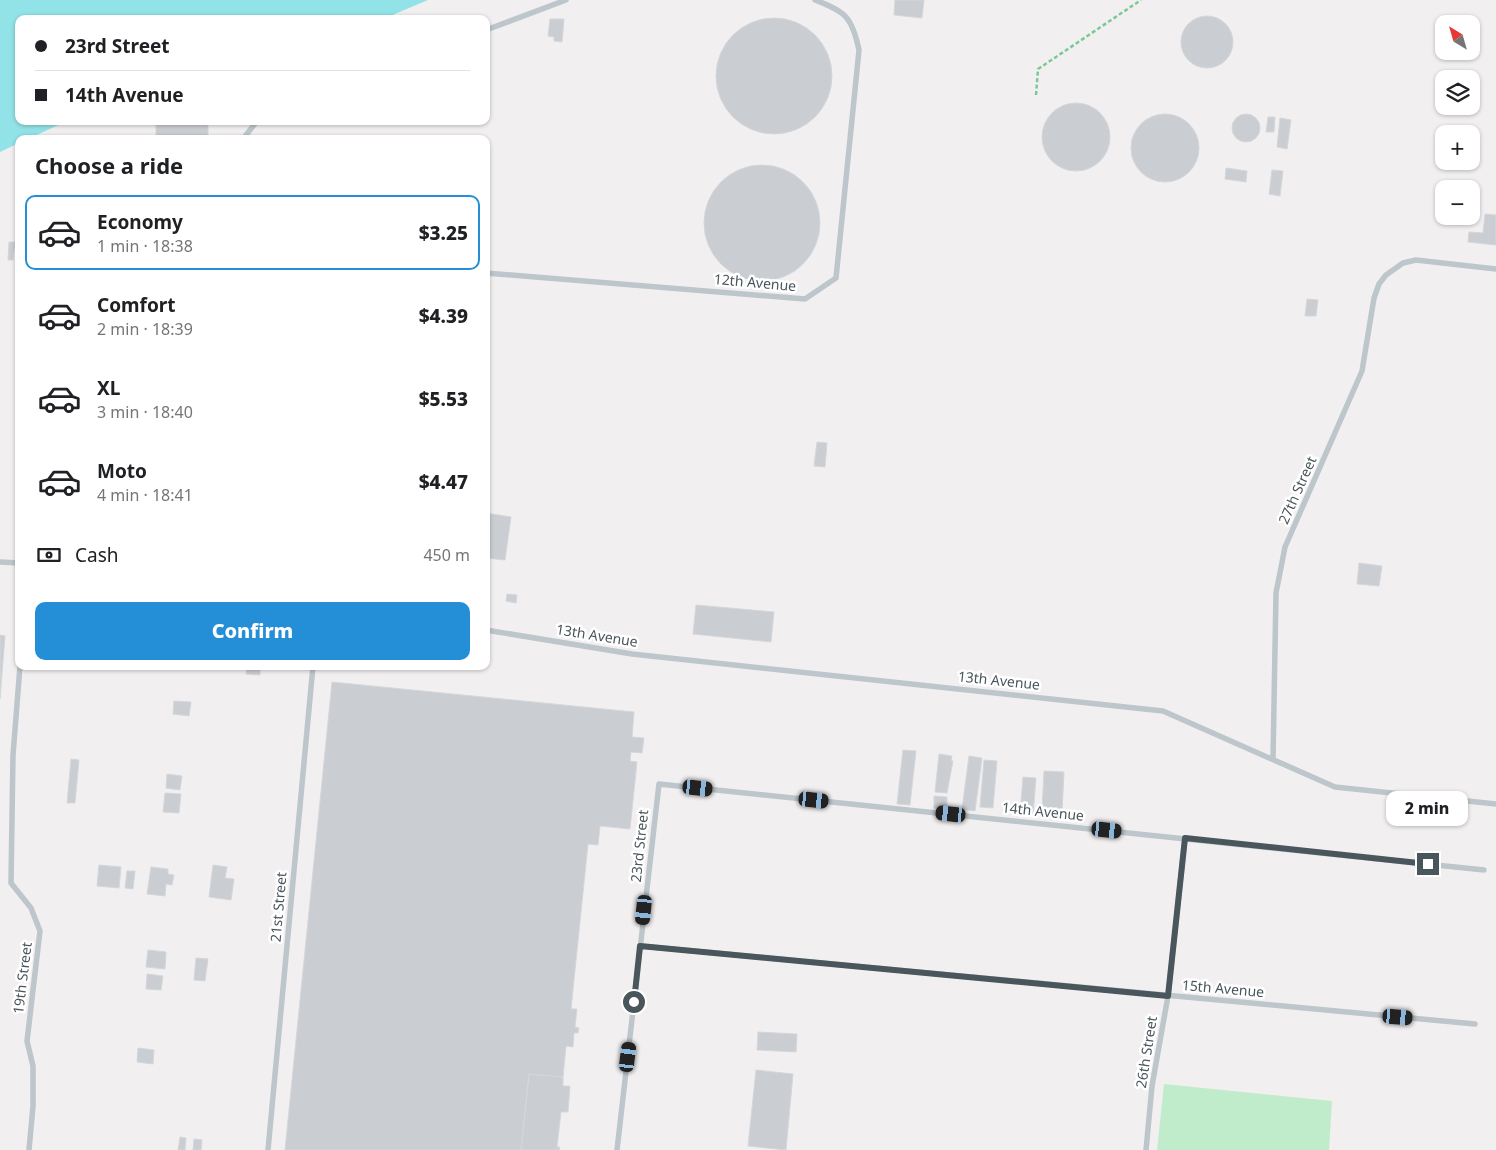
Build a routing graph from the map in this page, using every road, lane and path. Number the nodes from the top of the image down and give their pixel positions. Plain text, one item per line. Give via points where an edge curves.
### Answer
1 (566, 0) edge
2 (815, 0) edge
3 (1141, 0) edge
4 (490, 28) edge
5 (1036, 95) dead end
6 (254, 125) edge
7 (245, 135) edge
8 (1496, 269) edge
9 (490, 273) edge
10 (0, 562) edge
11 (15, 563) edge
12 (490, 631) edge
13 (20, 670) edge
14 (313, 670) edge
15 (1273, 759) junction
16 (659, 784) joint
17 (1496, 804) edge
18 (1185, 838) junction
19 (1484, 870) dead end
20 (640, 946) junction
21 (1168, 996) junction
22 (1475, 1024) dead end
23 (28, 1150) edge
24 (268, 1150) edge
25 (617, 1150) edge
26 (1146, 1150) edge

1 - 4 lane
2 - 9 lane, 12th Avenue via 836,8 854,26 859,50 836,278 805,299
3 - 5 path via 1038,69
6 - 7 lane
8 - 15 lane, 27th Street via 1416,260 1403,263 1379,284 1362,371 1285,547 1276,593
10 - 11 lane
12 - 15 lane, 13th Avenue via 632,654 1163,711
13 - 23 lane, 19th Street via 14,755 12,883 31,908 40,931 27,1041 33,1066
14 - 24 lane, 21st Street
15 - 17 lane, 13th Avenue via 1335,786
16 - 18 lane, 14th Avenue
16 - 20 lane, 23rd Street
18 - 19 lane, 14th Avenue
18 - 21 lane, 26th Street
20 - 21 lane, 15th Avenue
20 - 25 lane, 23rd Street
21 - 22 lane, 15th Avenue
21 - 26 lane, 26th Street via 1152,1086

